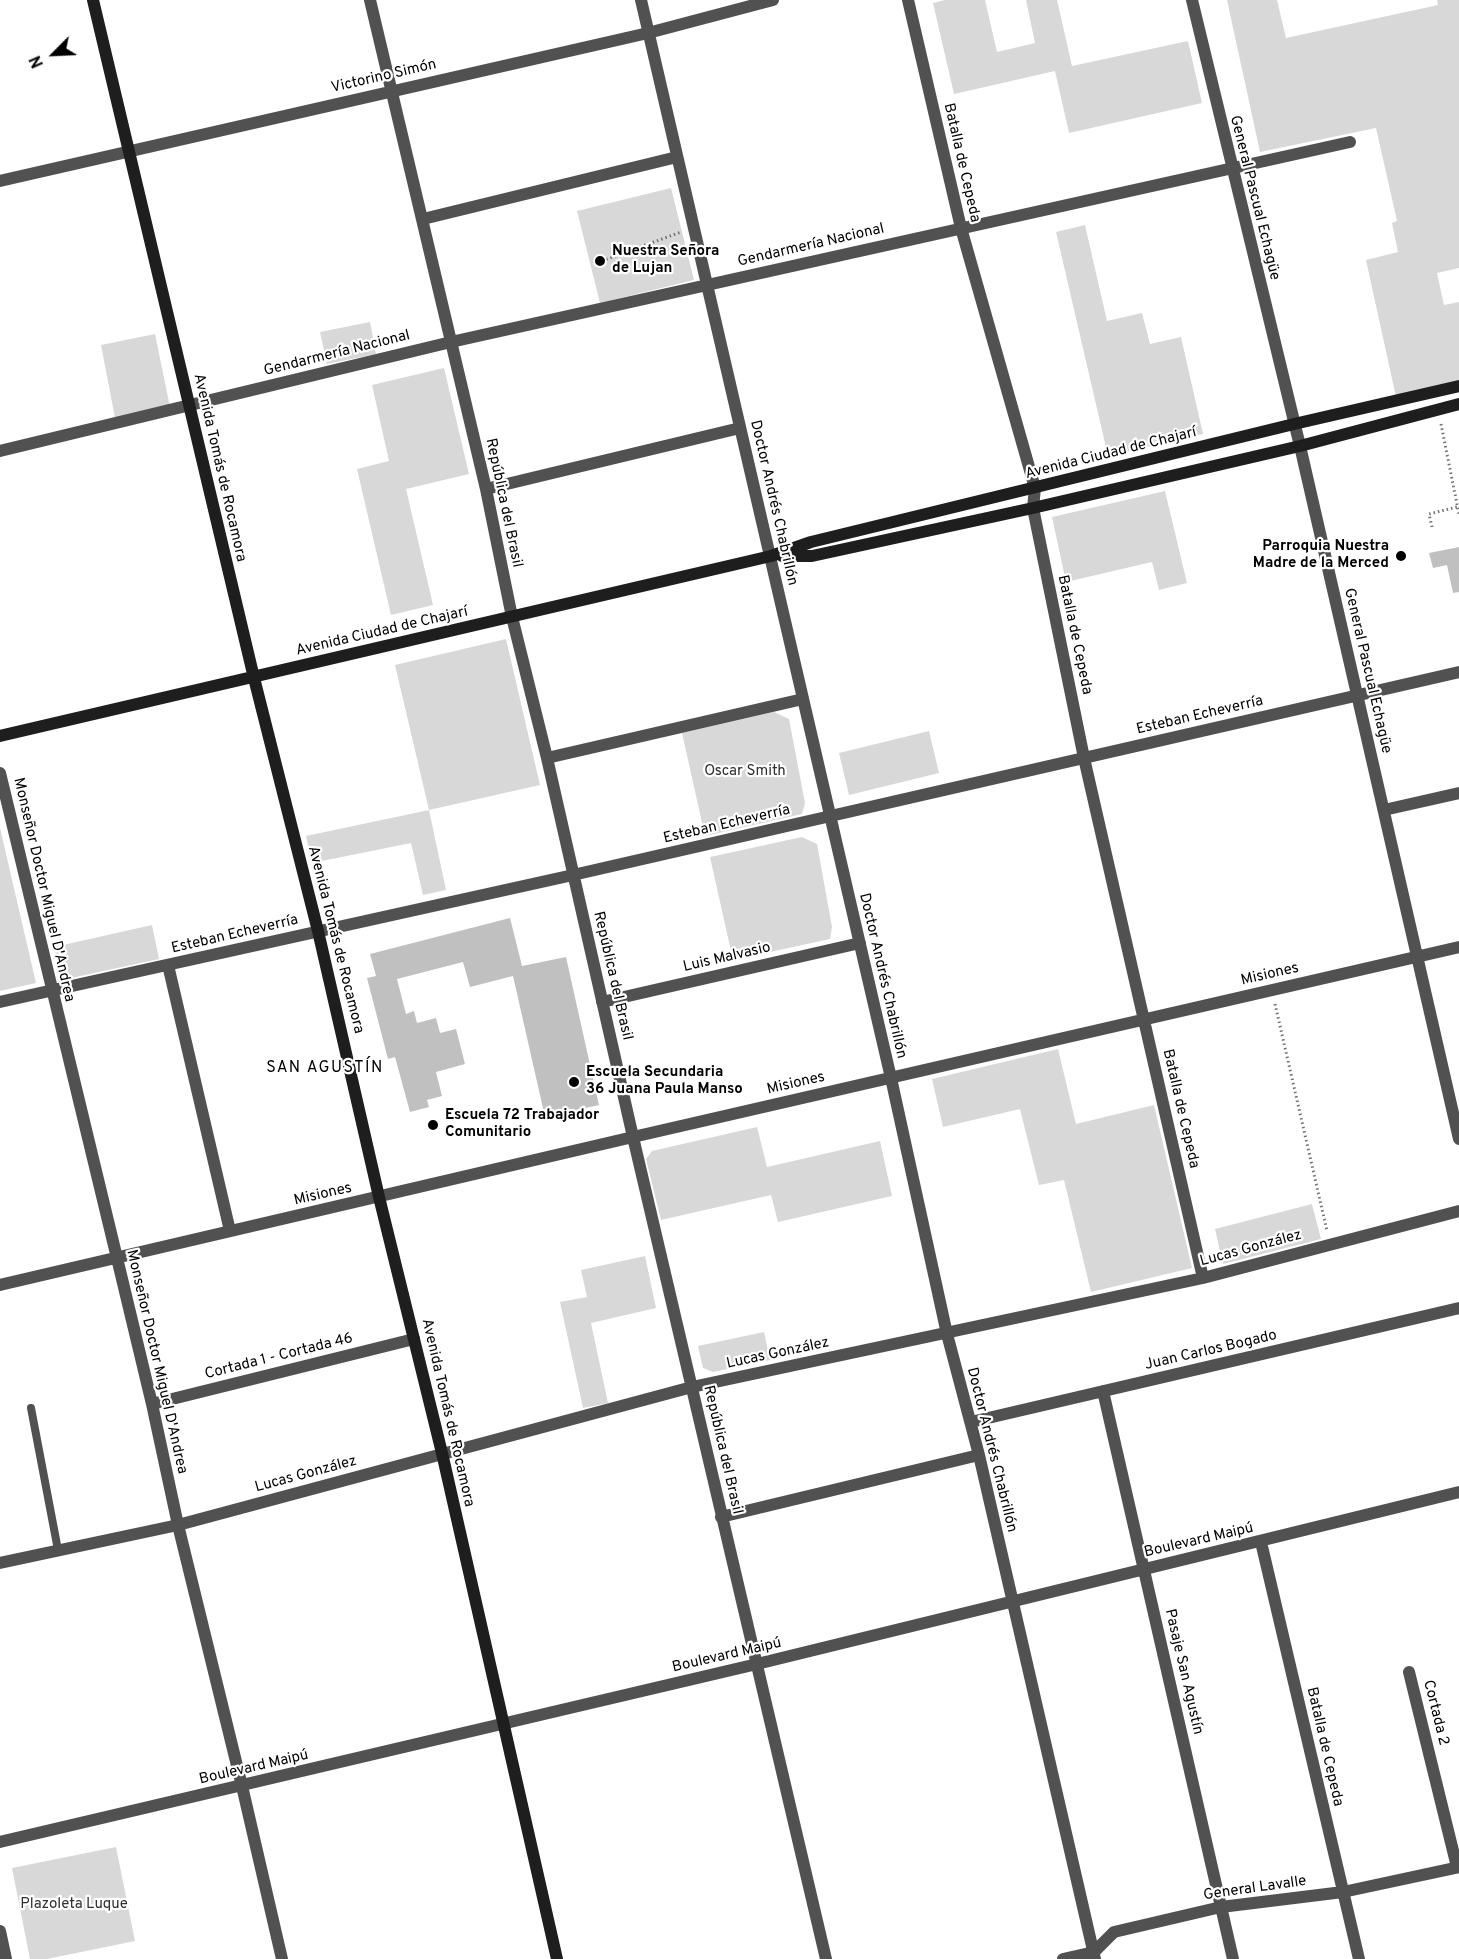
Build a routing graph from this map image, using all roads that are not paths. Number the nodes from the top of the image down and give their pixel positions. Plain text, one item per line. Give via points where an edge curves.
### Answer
1 (93, 0) edge
2 (370, 0) edge
3 (641, 0) edge
4 (773, 0) edge
5 (908, 0) edge
6 (1192, 0) edge
7 (648, 33) junction
8 (390, 91) junction
9 (1350, 142) dead end
10 (129, 152) junction
11 (677, 157) junction
12 (1231, 169) junction
13 (0, 181) edge
14 (423, 219) junction
15 (961, 228) junction
16 (707, 285) junction
17 (451, 342) junction
18 (1459, 386) edge
19 (1459, 404) edge
20 (189, 406) junction
21 (1294, 424) junction
22 (740, 428) junction
23 (1300, 446) junction
24 (0, 451) edge
25 (486, 489) junction
26 (1035, 489) junction
27 (1033, 508) junction
28 (771, 556) junction
29 (512, 617) junction
30 (1459, 672) edge
31 (254, 678) junction
32 (1357, 695) junction
33 (803, 699) junction
34 (0, 736) edge
35 (547, 758) junction
36 (1084, 758) junction
37 (0, 773) edge
38 (1459, 793) edge
39 (1384, 810) junction
40 (830, 817) junction
41 (573, 875) junction
42 (318, 932) junction
43 (860, 943) junction
44 (1459, 947) edge
45 (1417, 957) junction
46 (168, 965) junction
47 (51, 990) junction
48 (0, 1002) edge
49 (602, 1002) junction
50 (1144, 1020) junction
51 (891, 1078) junction
52 (633, 1137) junction
53 (1459, 1139) edge
54 (379, 1197) junction
55 (1459, 1210) edge
56 (230, 1231) junction
57 (117, 1258) junction
58 (1203, 1278) junction
59 (0, 1285) edge
60 (1459, 1308) edge
61 (947, 1334) junction
62 (414, 1339) junction
63 (692, 1387) junction
64 (1103, 1391) junction
65 (152, 1404) junction
66 (31, 1408) dead end
67 (971, 1422) junction
68 (442, 1453) junction
69 (979, 1455) junction
70 (1459, 1492) edge
71 (722, 1517) junction
72 (178, 1525) junction
73 (1261, 1542) junction
74 (58, 1550) junction
75 (0, 1563) edge
76 (1145, 1569) junction
77 (1012, 1601) junction
78 (757, 1664) junction
79 (1409, 1672) dead end
80 (504, 1724) junction
81 (242, 1786) junction
82 (0, 1842) edge
83 (1458, 1867) edge
84 (1343, 1892) junction
85 (1221, 1907) junction
86 (0, 1931) edge
87 (1094, 1955) edge
88 (6, 1959) edge
89 (282, 1959) edge
90 (557, 1959) edge
91 (826, 1959) edge
92 (1063, 1959) edge
93 (1233, 1959) edge
94 (1359, 1959) edge

1 - 10 main road, Avenida Tomás de Rocamora
2 - 8 street, República del Brasil
3 - 7 street, Doctor Andrés Chabrillón
4 - 7 street, Victorino Simón
5 - 15 street, Batalla de Cepeda
6 - 12 street, General Pascual Echagüe
7 - 8 street, Victorino Simón
7 - 11 street, Doctor Andrés Chabrillón
8 - 10 street, Victorino Simón
8 - 14 street, República del Brasil
9 - 12 street, Gendarmería Nacional
10 - 13 street, Victorino Simón
10 - 20 main road, Avenida Tomás de Rocamora
11 - 14 street
11 - 16 street, Doctor Andrés Chabrillón
12 - 15 street, Gendarmería Nacional
12 - 21 street, General Pascual Echagüe
14 - 17 street, República del Brasil
15 - 16 street, Gendarmería Nacional
15 - 26 street, Batalla de Cepeda
16 - 17 street, Gendarmería Nacional
16 - 22 street, Doctor Andrés Chabrillón
17 - 20 street, Gendarmería Nacional
17 - 25 street, República del Brasil
18 - 21 main road, Avenida Ciudad de Chajarí
19 - 23 main road, Avenida Ciudad de Chajarí
20 - 24 street, Gendarmería Nacional
20 - 31 main road, Avenida Tomás de Rocamora
21 - 23 street, General Pascual Echagüe
21 - 26 main road, Avenida Ciudad de Chajarí
22 - 25 street
22 - 28 street, Doctor Andrés Chabrillón
23 - 27 main road, Avenida Ciudad de Chajarí
23 - 32 street, General Pascual Echagüe
25 - 29 street, República del Brasil
26 - 27 street, Batalla de Cepeda
26 - 28 main road, Avenida Ciudad de Chajarí via 811,542
27 - 28 main road, Avenida Ciudad de Chajarí via 812,556
27 - 36 street, Batalla de Cepeda
28 - 29 main road, Avenida Ciudad de Chajarí
28 - 33 street, Doctor Andrés Chabrillón
29 - 31 main road, Avenida Ciudad de Chajarí
29 - 35 street, República del Brasil
30 - 32 street, Esteban Echeverría
31 - 34 main road, Avenida Ciudad de Chajarí
31 - 42 main road, Avenida Tomás de Rocamora
32 - 36 street, Esteban Echeverría
32 - 39 street, General Pascual Echagüe
33 - 35 street
33 - 40 street, Doctor Andrés Chabrillón
35 - 41 street, República del Brasil
36 - 40 street, Esteban Echeverría
36 - 50 street, Batalla de Cepeda
37 - 47 street, Monseñor Doctor Miguel D'Andrea
38 - 39 street
39 - 45 street, General Pascual Echagüe
40 - 41 street, Esteban Echeverría
40 - 43 street, Doctor Andrés Chabrillón
41 - 42 street, Esteban Echeverría
41 - 49 street, República del Brasil
42 - 46 street, Esteban Echeverría
42 - 54 main road, Avenida Tomás de Rocamora
43 - 49 street, Luis Malvasio
43 - 51 street, Doctor Andrés Chabrillón
44 - 45 street, Misiones
45 - 50 street, Misiones
45 - 53 street, General Pascual Echagüe
46 - 47 street, Esteban Echeverría
46 - 56 street
47 - 48 street, Esteban Echeverría
47 - 57 street, Monseñor Doctor Miguel D'Andrea
49 - 52 street, República del Brasil
50 - 51 street, Misiones
50 - 58 street, Batalla de Cepeda
51 - 52 street, Misiones
51 - 61 street, Doctor Andrés Chabrillón
52 - 54 street, Misiones
52 - 63 street, República del Brasil
54 - 56 street, Misiones
54 - 62 main road, Avenida Tomás de Rocamora
55 - 58 street, Lucas González
56 - 57 street, Misiones
57 - 59 street, Misiones
57 - 65 street, Monseñor Doctor Miguel D'Andrea
58 - 61 street, Lucas González
60 - 64 street, Juan Carlos Bogado
61 - 63 street, Lucas González
61 - 67 street, Doctor Andrés Chabrillón
62 - 65 street, Cortada 1 - Cortada 46
62 - 68 main road, Avenida Tomás de Rocamora
63 - 68 street, Lucas González
63 - 71 street, República del Brasil
64 - 67 street, Juan Carlos Bogado
64 - 76 street, Pasaje San Agustín
65 - 72 street, Monseñor Doctor Miguel D'Andrea
66 - 74 lane
67 - 69 street, Doctor Andrés Chabrillón
68 - 72 street, Lucas González
68 - 80 main road, Avenida Tomás de Rocamora
69 - 71 street
69 - 77 street, Doctor Andrés Chabrillón
70 - 73 street, Boulevard Maipú
71 - 78 street, República del Brasil
72 - 74 street, Lucas González
72 - 81 street, Monseñor Doctor Miguel D'Andrea
73 - 76 street, Boulevard Maipú
73 - 84 street, Batalla de Cepeda
74 - 75 street, Lucas González
76 - 77 street, Boulevard Maipú
76 - 85 street, Pasaje San Agustín
77 - 78 street, Boulevard Maipú
77 - 87 street, Doctor Andrés Chabrillón
78 - 80 street, Boulevard Maipú
78 - 91 street, República del Brasil
79 - 83 street, Cortada 2
80 - 81 street, Boulevard Maipú
80 - 90 main road, Avenida Tomás de Rocamora
81 - 82 street, Boulevard Maipú
81 - 89 street, Monseñor Doctor Miguel D'Andrea
83 - 84 street, General Lavalle
84 - 85 street, General Lavalle
84 - 94 street, Batalla de Cepeda
85 - 87 street, General Lavalle via 1114,1932
85 - 93 street, Pasaje San Agustín
86 - 88 street
87 - 92 street

